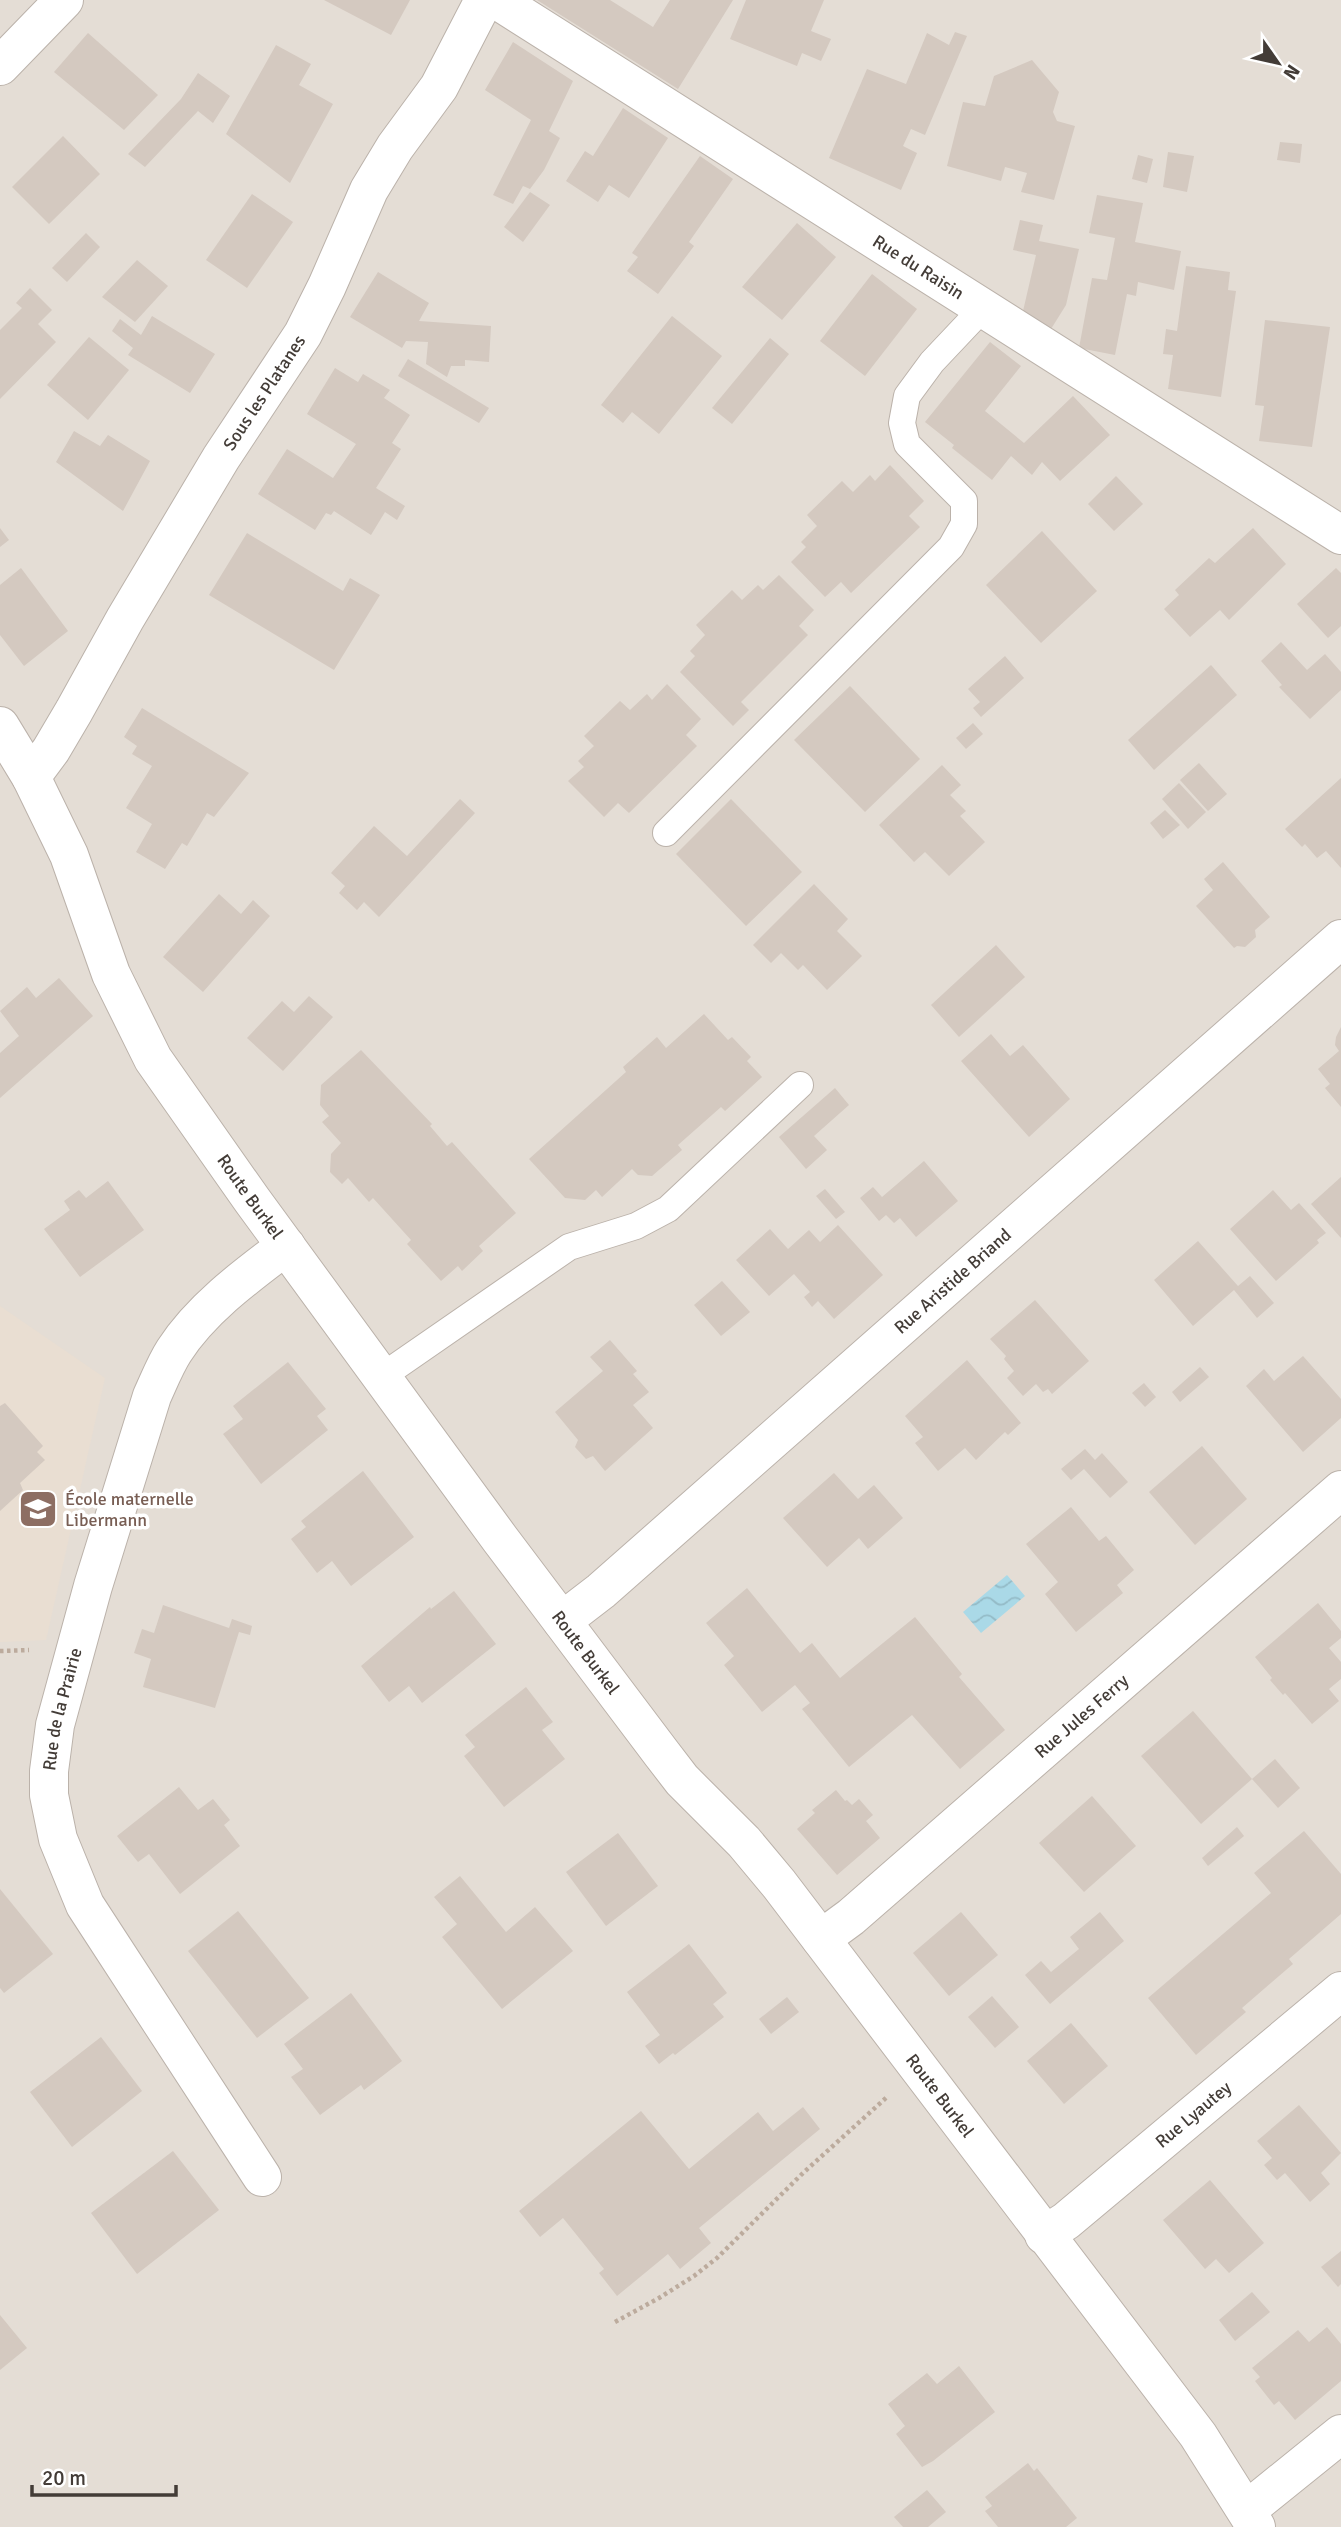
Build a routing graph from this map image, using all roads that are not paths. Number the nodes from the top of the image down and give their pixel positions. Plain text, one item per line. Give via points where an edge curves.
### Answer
1 (64, 0) edge
2 (484, 0) edge
3 (497, 0) edge
4 (0, 66) edge
5 (983, 308) junction
6 (1341, 535) edge
7 (0, 726) edge
8 (31, 777) junction
9 (666, 833) dead end
10 (1341, 939) edge
11 (800, 1085) dead end
12 (286, 1246) junction
13 (382, 1377) junction
14 (1341, 1490) edge
15 (562, 1621) junction
16 (821, 1939) junction
17 (1341, 1991) edge
18 (262, 2177) dead end
19 (1044, 2235) junction
20 (1341, 2434) edge
21 (1252, 2519) edge

1 - 4 street
2 - 8 street, Sous les Platanes via 439,87 369,190 303,334 221,458
3 - 5 street, Rue du Raisin
5 - 6 street, Rue du Raisin
5 - 9 lane via 906,396 902,423 907,444 964,500 964,524 951,547
7 - 8 street, Route Burkel
8 - 12 street, Route Burkel via 69,855 111,974 153,1059
10 - 15 street, Rue Aristide Briand
11 - 13 lane via 668,1209 636,1226 569,1247
12 - 13 street, Route Burkel
12 - 18 street, Rue de la Prairie via 192,1327 163,1371 82,1623 48,1771 58,1839 85,1905
13 - 15 street, Route Burkel
14 - 16 street, Rue Jules Ferry
15 - 16 street, Route Burkel via 682,1780 750,1850
16 - 19 street, Route Burkel
17 - 19 street, Rue Lyautey
19 - 21 street, Route Burkel via 1198,2435
20 - 21 street

